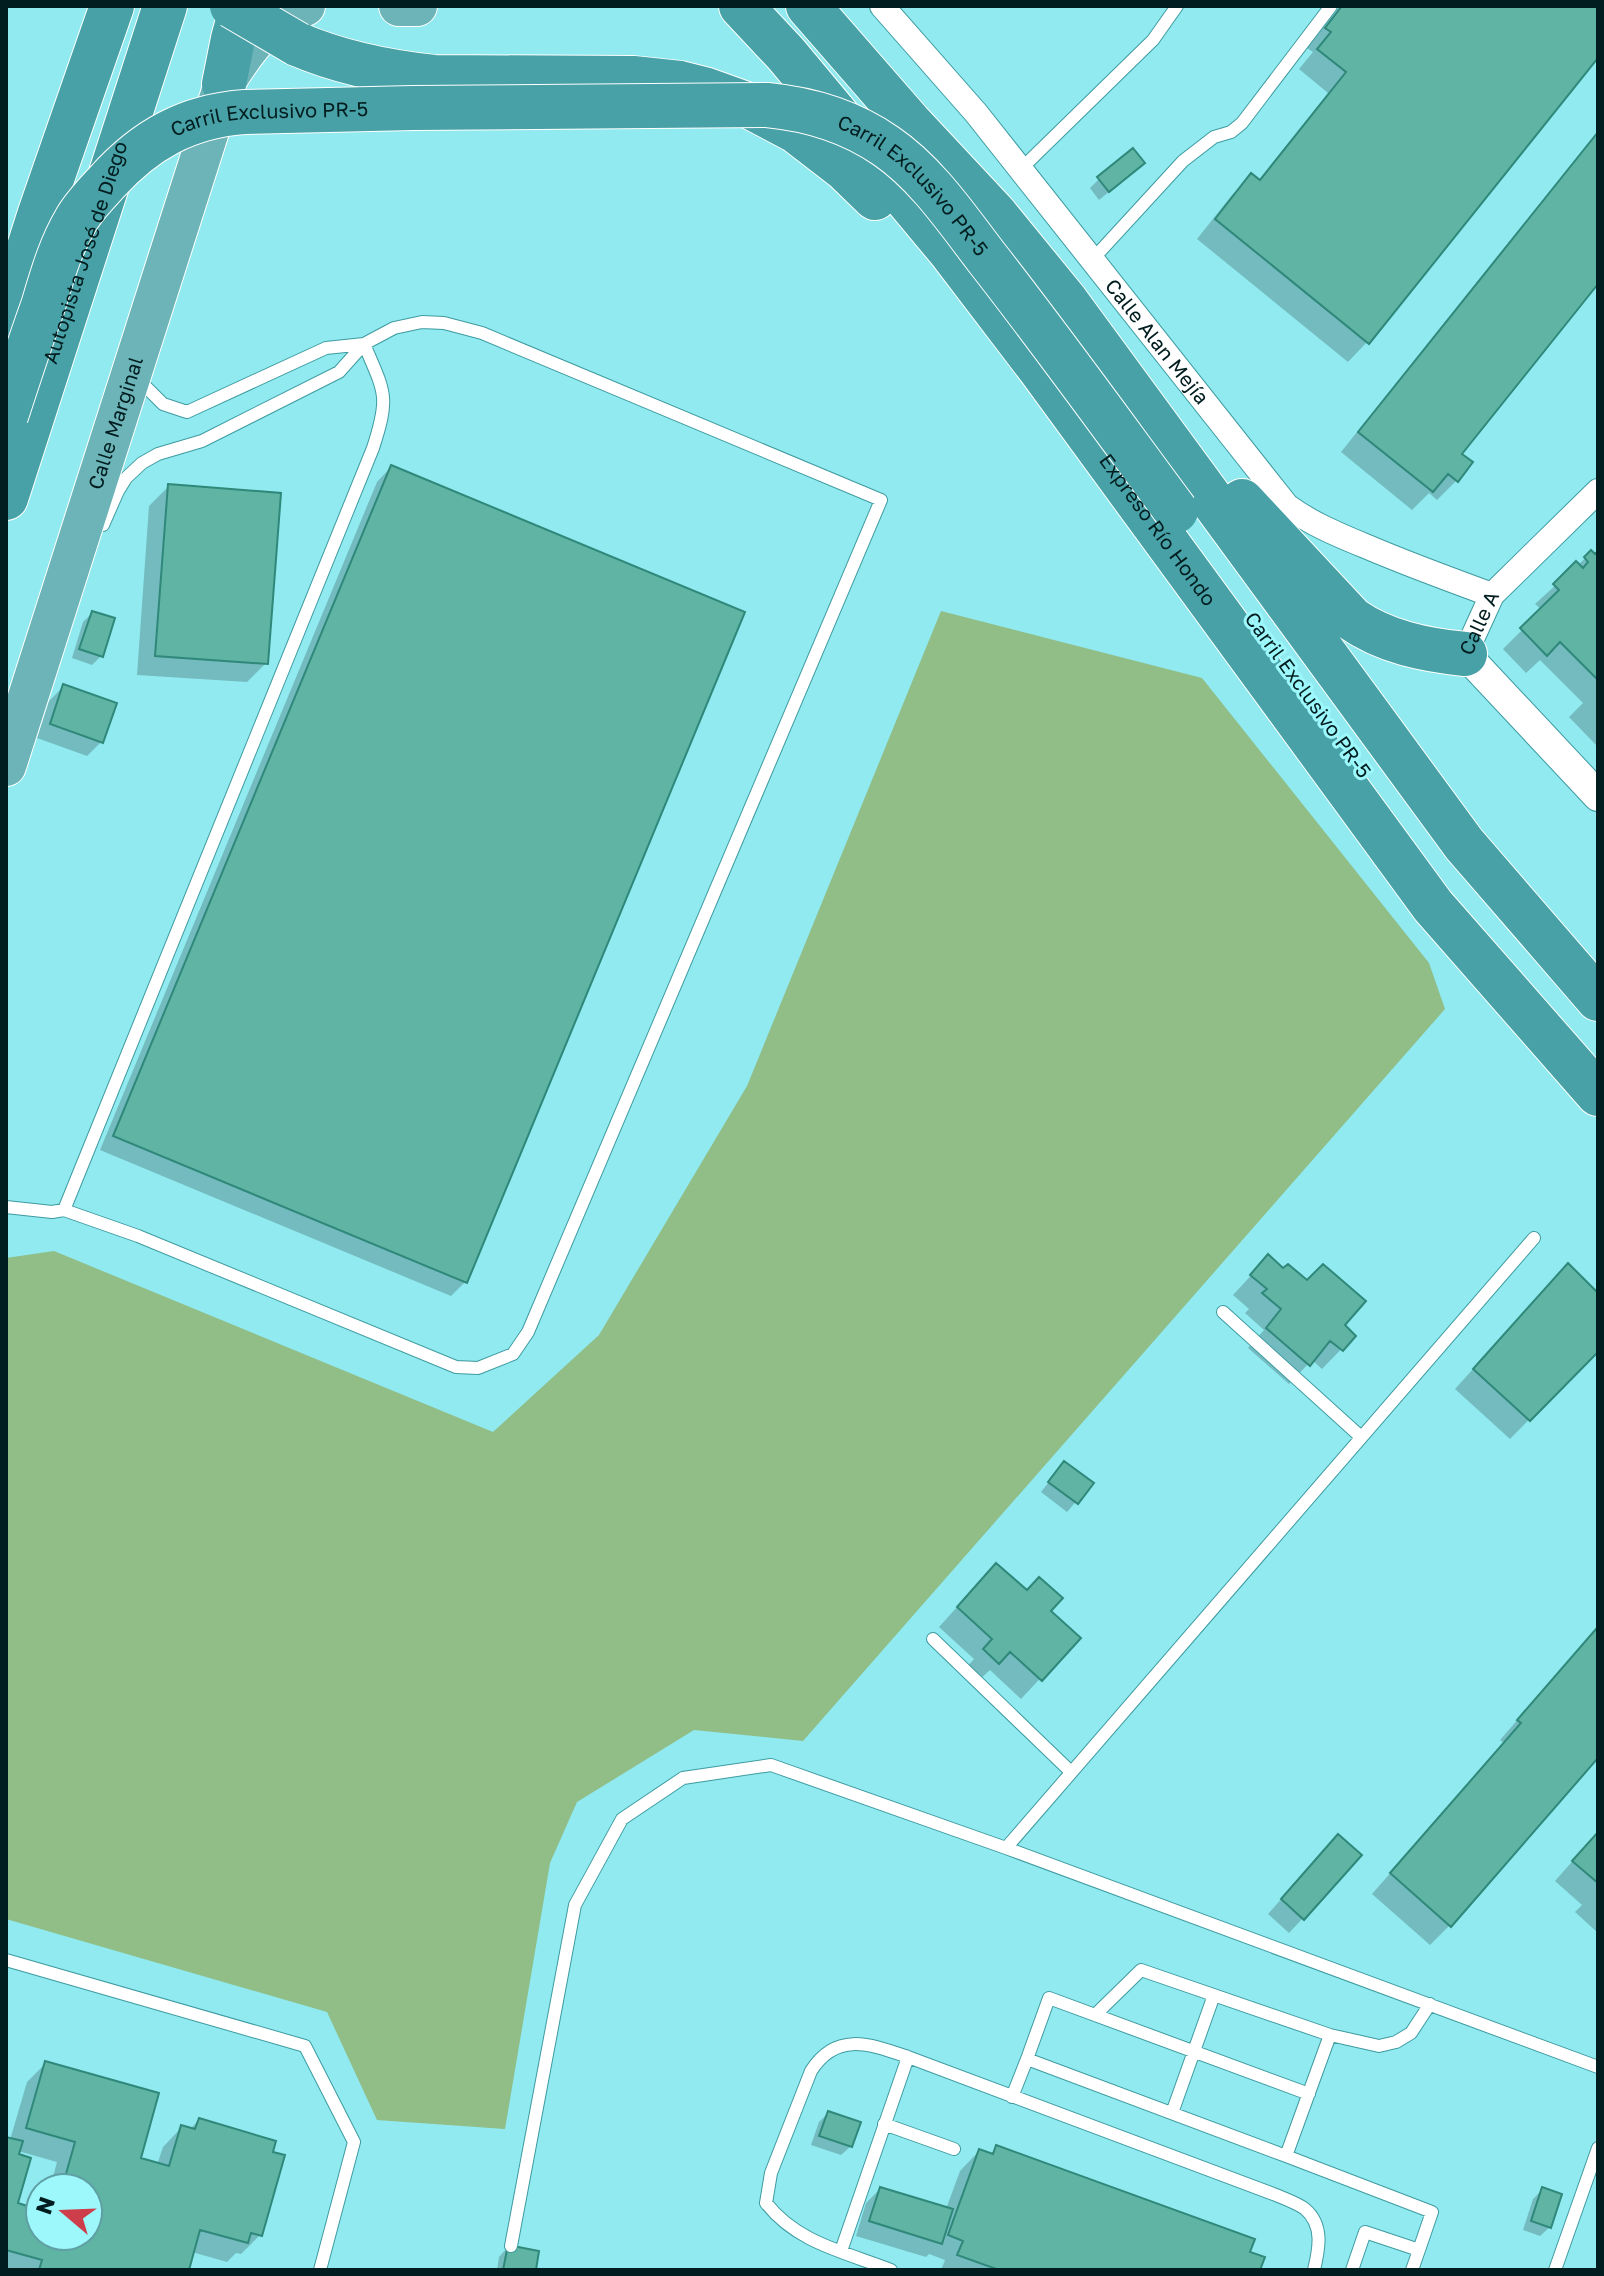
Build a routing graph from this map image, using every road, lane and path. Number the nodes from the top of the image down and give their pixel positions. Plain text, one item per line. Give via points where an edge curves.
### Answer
1 (112, 6) edge
2 (165, 6) edge
3 (232, 6) edge
4 (242, 6) edge
5 (399, 6) edge
6 (417, 6) edge
7 (808, 6) edge
8 (882, 6) edge
9 (1177, 6) edge
10 (1331, 6) edge
11 (740, 8) edge
12 (301, 25) edge
13 (224, 84) junction
14 (1021, 169) junction
15 (40, 213) junction
16 (950, 251) junction
17 (1093, 259) junction
18 (6, 280) edge
19 (1066, 301) junction
20 (6, 319) edge
21 (364, 344) junction
22 (132, 372) junction
23 (6, 416) edge
24 (1598, 491) edge
25 (6, 498) edge
26 (97, 542) dead end
27 (1492, 595) junction
28 (63, 627) dead end
29 (1465, 654) junction
30 (38, 665) junction
31 (6, 765) edge
32 (1598, 796) edge
33 (1598, 999) edge
34 (1598, 1056) edge
35 (1598, 1094) edge
36 (6, 1207) edge
37 (64, 1210) junction
38 (1534, 1238) dead end
39 (1223, 1312) dead end
40 (1361, 1437) junction
41 (933, 1639) dead end
42 (1071, 1772) junction
43 (1006, 1848) junction
44 (6, 1960) edge
45 (1214, 1995) junction
46 (1430, 2004) junction
47 (1095, 2015) junction
48 (1330, 2035) junction
49 (1193, 2050) junction
50 (908, 2057) junction
51 (1027, 2059) junction
52 (1598, 2067) edge
53 (1309, 2094) junction
54 (1012, 2097) junction
55 (1172, 2113) junction
56 (884, 2124) junction
57 (1598, 2148) edge
58 (954, 2149) dead end
59 (1286, 2156) junction
60 (511, 2246) dead end
61 (1419, 2250) junction
62 (841, 2251) junction
63 (320, 2270) edge
64 (891, 2270) edge
65 (1314, 2270) edge
66 (1352, 2270) edge
67 (1412, 2270) edge
68 (1555, 2270) edge

1 - 15 highway
2 - 25 highway, Autopista José de Diego
3 - 12 highway, bridge
4 - 13 highway
5 - 6 highway
7 - 19 highway
8 - 14 street, Calle Alan Mejía
9 - 14 lane via 1153,40
10 - 17 lane via 1242,123 1183,161
11 - 16 highway, Expreso Río Hondo via 786,54
12 - 13 highway, Calle Marginal via 269,24
12 - 16 highway via 342,61 410,75 633,78 680,83 725,96 812,141 882,205
13 - 22 highway, Calle Marginal
14 - 17 street, Calle Alan Mejía
15 - 18 highway
15 - 20 highway
16 - 35 highway, Expreso Río Hondo via 1433,906
17 - 27 street, Calle Alan Mejía via 1287,506 1325,529
19 - 29 highway via 1352,619 1396,642
19 - 33 highway via 1464,844
21 - 22 lane via 326,348 187,412 163,404
21 - 26 lane via 339,372 202,441 142,463 118,491
21 - 37 lane via 383,389 383,418 373,448
21 - 37 lane via 394,328 422,322 482,333 881,500 528,1332 513,1354 478,1368 456,1367
22 - 30 highway, Calle Marginal
23 - 34 highway, Carril Exclusivo PR-5, bridge via 59,254 77,218 141,149 201,119 245,112 767,105 826,116 888,147 944,203 1371,782 1462,899
24 - 27 street, Calle A
27 - 29 street, Calle A
28 - 30 lane
29 - 32 street, Calle A
30 - 31 highway, Calle Marginal
36 - 37 lane
38 - 40 lane
39 - 40 lane
40 - 42 lane
41 - 42 lane
42 - 43 lane
43 - 46 lane
43 - 60 lane via 771,1765 683,1778 622,1819 575,1905
44 - 63 lane via 305,2046 354,2142
45 - 47 lane via 1141,1970
45 - 48 lane
45 - 49 lane
46 - 48 lane via 1411,2033 1396,2042 1379,2046
46 - 52 lane
47 - 49 lane
47 - 51 lane via 1049,1998
48 - 53 lane
49 - 53 lane
49 - 55 lane
50 - 54 lane
50 - 56 lane
50 - 62 lane via 850,2044 820,2058 771,2173 766,2203 780,2220 804,2237
51 - 54 lane
51 - 55 lane
53 - 59 lane
54 - 65 lane via 1306,2210 1318,2228
55 - 59 lane
56 - 58 lane
56 - 62 lane
57 - 68 lane
59 - 61 lane via 1432,2212
61 - 66 lane via 1365,2232
61 - 67 lane
62 - 64 lane

